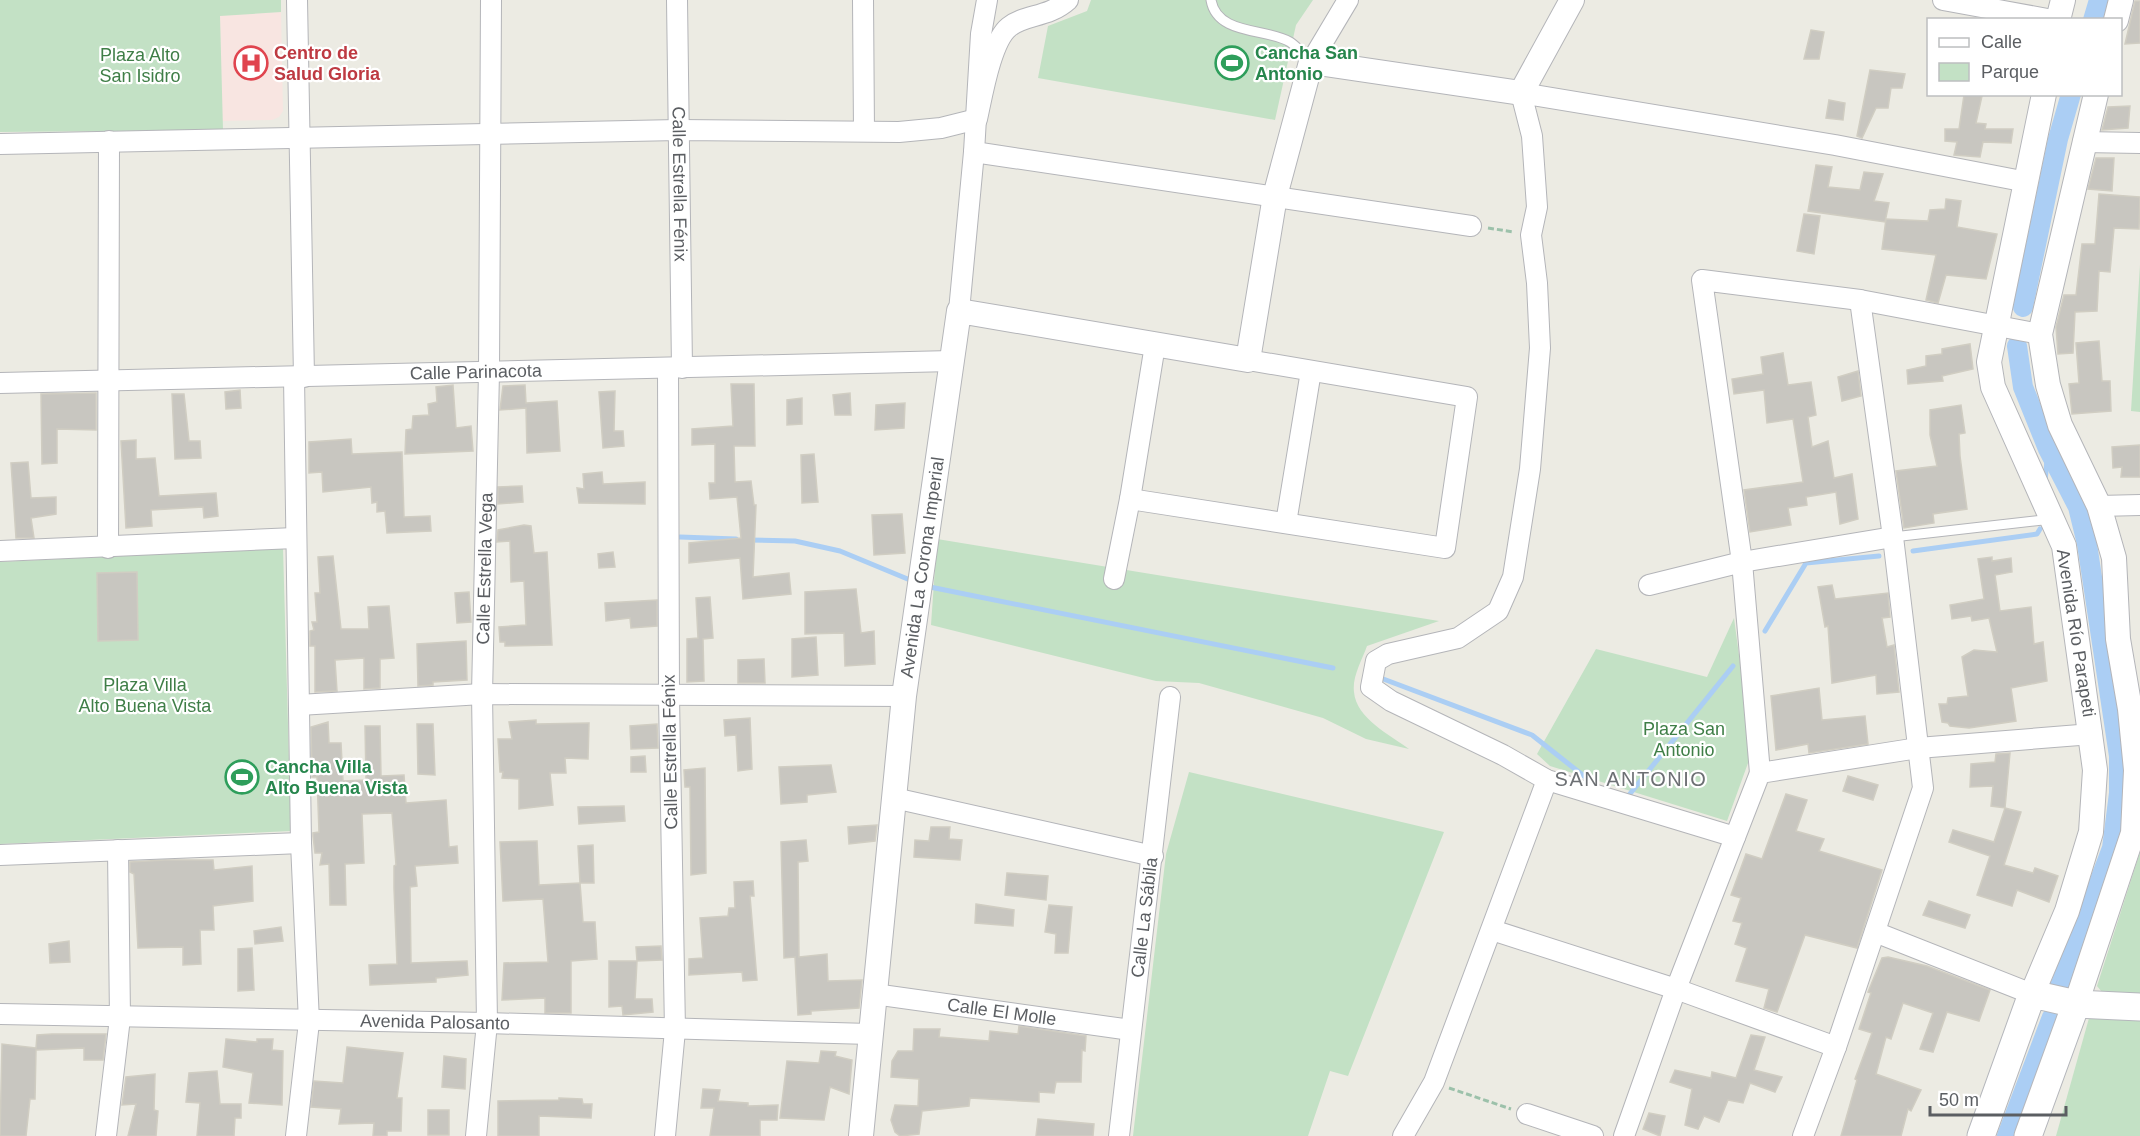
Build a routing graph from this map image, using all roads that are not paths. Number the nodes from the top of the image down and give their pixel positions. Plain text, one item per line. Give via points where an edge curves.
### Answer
1 (297, 0) edge
2 (491, 0) edge
3 (677, 0) edge
4 (863, 0) edge
5 (987, 0) edge
6 (1068, 0) edge
7 (1211, 0) edge
8 (1348, 0) edge
9 (1572, 0) edge
10 (1943, 0) edge
11 (2063, 0) edge
12 (2121, 0) edge
13 (2043, 18) edge
14 (2058, 18) edge
15 (2116, 18) edge
16 (1311, 63) junction
17 (1521, 93) junction
18 (2044, 96) edge
19 (2095, 96) edge
20 (977, 119) junction
21 (678, 130) junction
22 (864, 131) junction
23 (492, 133) junction
24 (297, 137) junction
25 (109, 141) junction
26 (2083, 142) junction
27 (2140, 143) edge
28 (0, 144) edge
29 (974, 152) junction
30 (2027, 182) junction
31 (1275, 196) junction
32 (1471, 226) road end
33 (1860, 300) junction
34 (959, 311) junction
35 (1995, 326) junction
36 (2040, 334) junction
37 (1155, 345) junction
38 (1248, 360) junction
39 (952, 361) junction
40 (675, 368) junction
41 (1311, 371) junction
42 (489, 372) junction
43 (299, 377) junction
44 (109, 380) junction
45 (0, 383) edge
46 (1130, 499) junction
47 (2140, 505) edge
48 (2099, 506) junction
49 (2054, 519) junction
50 (1286, 523) junction
51 (1893, 537) junction
52 (296, 538) junction
53 (108, 548) junction
54 (0, 551) edge
55 (1742, 562) junction
56 (1114, 579) dead end
57 (1649, 585) dead end
58 (482, 694) junction
59 (904, 696) junction
60 (669, 697) junction
61 (1170, 697) dead end
62 (299, 705) junction
63 (2092, 734) junction
64 (1918, 748) junction
65 (1760, 773) junction
66 (1547, 780) junction
67 (894, 798) junction
68 (2137, 833) edge
69 (1735, 837) junction
70 (301, 843) junction
71 (118, 850) junction
72 (0, 855) edge
73 (1153, 856) junction
74 (1492, 930) junction
75 (1875, 932) junction
76 (1676, 989) junction
77 (874, 994) junction
78 (2032, 994) junction
79 (2076, 1004) junction
80 (2140, 1006) edge
81 (0, 1014) edge
82 (120, 1018) junction
83 (309, 1022) junction
84 (487, 1023) junction
85 (1131, 1029) junction
86 (675, 1030) junction
87 (870, 1034) junction
88 (1836, 1047) junction
89 (1527, 1114) road end
90 (1980, 1135) edge
91 (106, 1136) edge
92 (296, 1136) edge
93 (476, 1136) edge
94 (665, 1136) edge
95 (861, 1136) edge
96 (1119, 1136) edge
97 (1402, 1136) edge
98 (1593, 1136) edge
99 (1624, 1136) edge
100 (1803, 1136) edge
101 (2028, 1136) edge

1 - 24 street
2 - 23 street, Calle Estrella Vega
3 - 21 street, Calle Estrella Fénix
4 - 22 street
5 - 20 street, Avenida La Corona Imperial via 981,33
6 - 20 street via 1044,15 1008,27 999,42
7 - 16 lane via 1225,21 1290,42
8 - 16 street
9 - 17 street
10 - 13 street
11 - 14 street
12 - 15 street
16 - 17 street
16 - 31 street
17 - 30 street via 1835,145
17 - 66 street via 1532,136 1537,207 1531,235 1537,284 1539,381 1514,578 1498,611 1458,638 1388,654 1376,661 1371,687 1391,701
18 - 30 street, Avenida Río Parapeti
19 - 26 street
20 - 22 street via 941,128
20 - 29 street, Avenida La Corona Imperial
21 - 22 street
21 - 23 street
21 - 40 street, Calle Estrella Fénix
23 - 24 street
23 - 42 street, Calle Estrella Vega
24 - 25 street
24 - 43 street
25 - 28 street
25 - 44 street
26 - 27 street
26 - 36 street
29 - 31 street
29 - 34 street, Avenida La Corona Imperial
30 - 35 street, Avenida Río Parapeti
31 - 32 street
31 - 38 street
33 - 35 street
33 - 51 street
33 - 55 street via 1702,280
34 - 37 street
34 - 39 street, Avenida La Corona Imperial
35 - 36 street
35 - 49 street, Avenida Río Parapeti via 1989,362 1993,387
36 - 48 street via 2048,385 2060,425
37 - 38 street
37 - 46 street
38 - 41 street
39 - 40 street, Calle Parinacota
39 - 59 street, Avenida La Corona Imperial
40 - 42 street, Calle Parinacota
40 - 60 street, Calle Estrella Fénix
41 - 50 street
41 - 50 street via 1467,397 1445,548
42 - 43 street, Calle Parinacota
42 - 58 street, Calle Estrella Vega
43 - 44 street, Calle Parinacota
43 - 52 street
44 - 45 street, Calle Parinacota
44 - 53 street
46 - 50 street
46 - 56 street
47 - 48 street
48 - 68 street via 2114,558 2118,639 2135,743
49 - 51 lane
49 - 63 street, Avenida Río Parapeti via 2064,546
51 - 55 street
51 - 64 street
52 - 53 street
52 - 62 street
53 - 54 street
55 - 57 street
55 - 65 street
58 - 60 street
58 - 62 street
58 - 84 street, Calle Estrella Vega
59 - 60 street
59 - 67 street, Avenida La Corona Imperial
60 - 86 street, Calle Estrella Fénix
61 - 73 street, Calle La Sábila
62 - 70 street
63 - 64 street
63 - 78 street, Avenida Río Parapeti via 2095,770 2091,832 2067,911
64 - 65 street
64 - 75 street via 1923,788
65 - 69 street
66 - 69 street
66 - 74 street
67 - 73 street
67 - 77 street, Avenida La Corona Imperial
68 - 79 street
69 - 76 street
70 - 71 street
70 - 83 street
71 - 72 street
71 - 82 street
73 - 85 street, Calle La Sábila
74 - 76 street
74 - 97 street via 1434,1082
75 - 78 street
75 - 88 street
76 - 88 street
76 - 99 street
77 - 85 street, Calle El Molle
77 - 87 street, Avenida La Corona Imperial
78 - 79 main road
78 - 90 main road, Avenida Río Parapeti
79 - 80 main road
79 - 101 main road
81 - 82 street, Avenida Palosanto
82 - 83 street, Avenida Palosanto
82 - 91 street
83 - 84 street, Avenida Palosanto
83 - 92 street
84 - 86 street, Avenida Palosanto
84 - 93 street, Calle Estrella Vega
85 - 96 street, Calle La Sábila
86 - 87 street, Avenida Palosanto
86 - 94 street, Calle Estrella Fénix
87 - 95 street, Avenida La Corona Imperial
88 - 100 street
89 - 98 street

